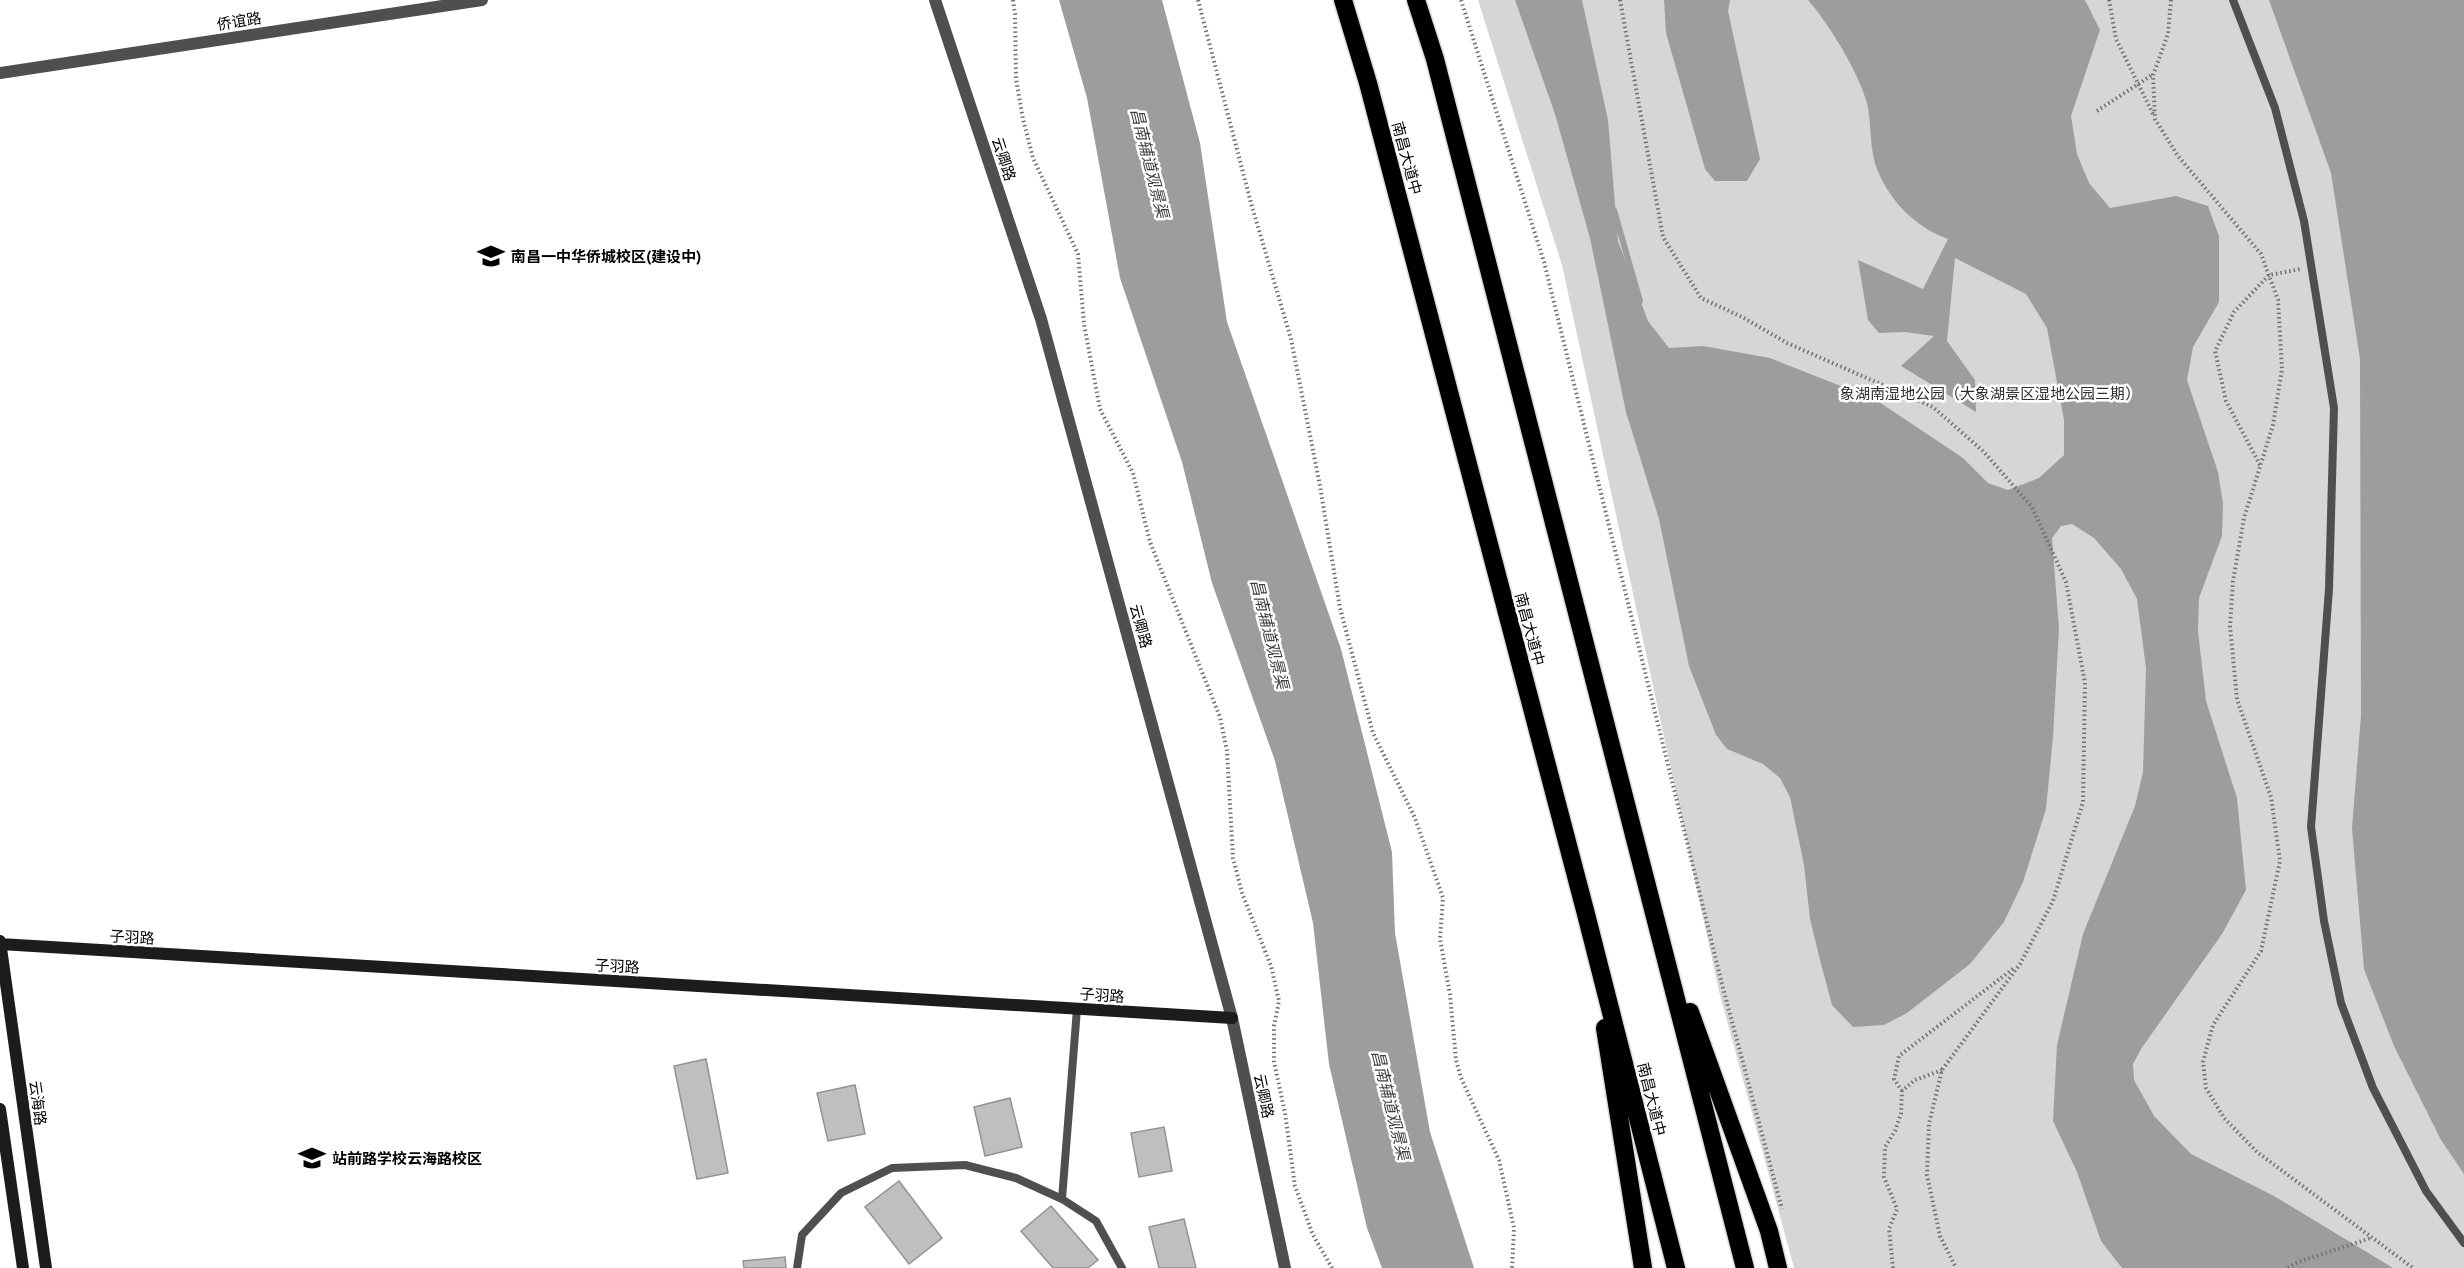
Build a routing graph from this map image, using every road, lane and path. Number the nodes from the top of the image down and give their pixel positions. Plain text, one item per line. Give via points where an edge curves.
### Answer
1 (482, 0) edge
2 (935, 0) edge
3 (1013, 0) edge
4 (1198, 0) edge
5 (1343, 0) edge
6 (1416, 0) edge
7 (1461, 0) edge
8 (1620, 0) edge
9 (2109, 0) edge
10 (2171, 0) edge
11 (2233, 0) edge
12 (0, 73) edge
13 (2153, 75) junction
14 (2140, 85) junction
15 (2097, 111) dead end
16 (2155, 119) junction
17 (2311, 267) junction
18 (2269, 275) junction
19 (2260, 465) junction
20 (1586, 914) junction
21 (1654, 914) junction
22 (0, 943) edge
23 (2020, 964) junction
24 (1077, 1009) junction
25 (1232, 1018) junction
26 (1942, 1070) junction
27 (1902, 1091) junction
28 (0, 1109) edge
29 (1062, 1199) junction
30 (1783, 1211) dead end
31 (2371, 1238) junction
32 (2464, 1243) edge
33 (23, 1268) edge
34 (46, 1268) edge
35 (797, 1268) edge
36 (1122, 1268) edge
37 (1285, 1268) edge
38 (1332, 1268) edge
39 (1512, 1268) edge
40 (1643, 1268) edge
41 (1676, 1268) edge
42 (1745, 1268) edge
43 (1778, 1268) edge
44 (1893, 1268) edge
45 (1956, 1268) edge
46 (2288, 1268) edge
47 (2413, 1268) edge

1 - 12 street, 侨谊路
2 - 25 street, 云卿路 via 1041,319
3 - 38 path via 1016,79 1023,118 1033,158 1078,254 1084,324 1100,409 1133,472 1150,542 1220,717 1227,751 1233,858 1242,893 1271,966 1279,1001 1274,1062 1295,1186 1313,1235
4 - 39 path via 1291,339 1340,608 1373,733 1415,818 1443,898 1440,939 1456,1060 1499,1160 1514,1228
5 - 20 highway, 南昌大道中
6 - 21 highway via 1435,59
7 - 30 path via 1544,262 1719,972
8 - 23 path via 1663,237 1701,298 1787,343 1933,407 1984,452 2032,507 2066,582 2085,683 2083,802 2053,901
9 - 14 path via 2122,56
10 - 13 path via 2168,34
11 - 17 lane via 2275,108 2304,221
13 - 14 path
13 - 16 path
14 - 15 path
14 - 16 path
16 - 18 path via 2178,156 2261,254
17 - 18 path
17 - 32 lane via 2334,408 2329,589 2312,827 2324,921 2341,1003 2373,1088 2426,1191
18 - 19 path via 2278,300 2282,369 2273,424
18 - 19 path via 2234,312 2215,351 2226,401
19 - 31 path via 2244,518 2230,626 2237,699 2271,797 2280,861 2261,951 2213,1025 2202,1062 2206,1088 2224,1118 2257,1152
20 - 40 highway
20 - 41 highway, 南昌大道中
21 - 42 highway
21 - 43 highway via 1770,1231
22 - 24 street, 子羽路
22 - 34 street, 云海路
23 - 26 path
23 - 27 path via 1899,1056 1894,1079
24 - 25 street, 子羽路
24 - 29 lane
25 - 37 street, 云卿路
26 - 27 path via 1916,1080
26 - 45 path via 1929,1124 1927,1174 1940,1236
27 - 44 path via 1901,1114 1885,1147 1884,1177 1897,1209 1889,1229
28 - 33 street
29 - 35 lane via 1016,1178 965,1165 892,1168 842,1193 802,1235
29 - 36 lane via 1096,1221
31 - 46 path
31 - 47 path

